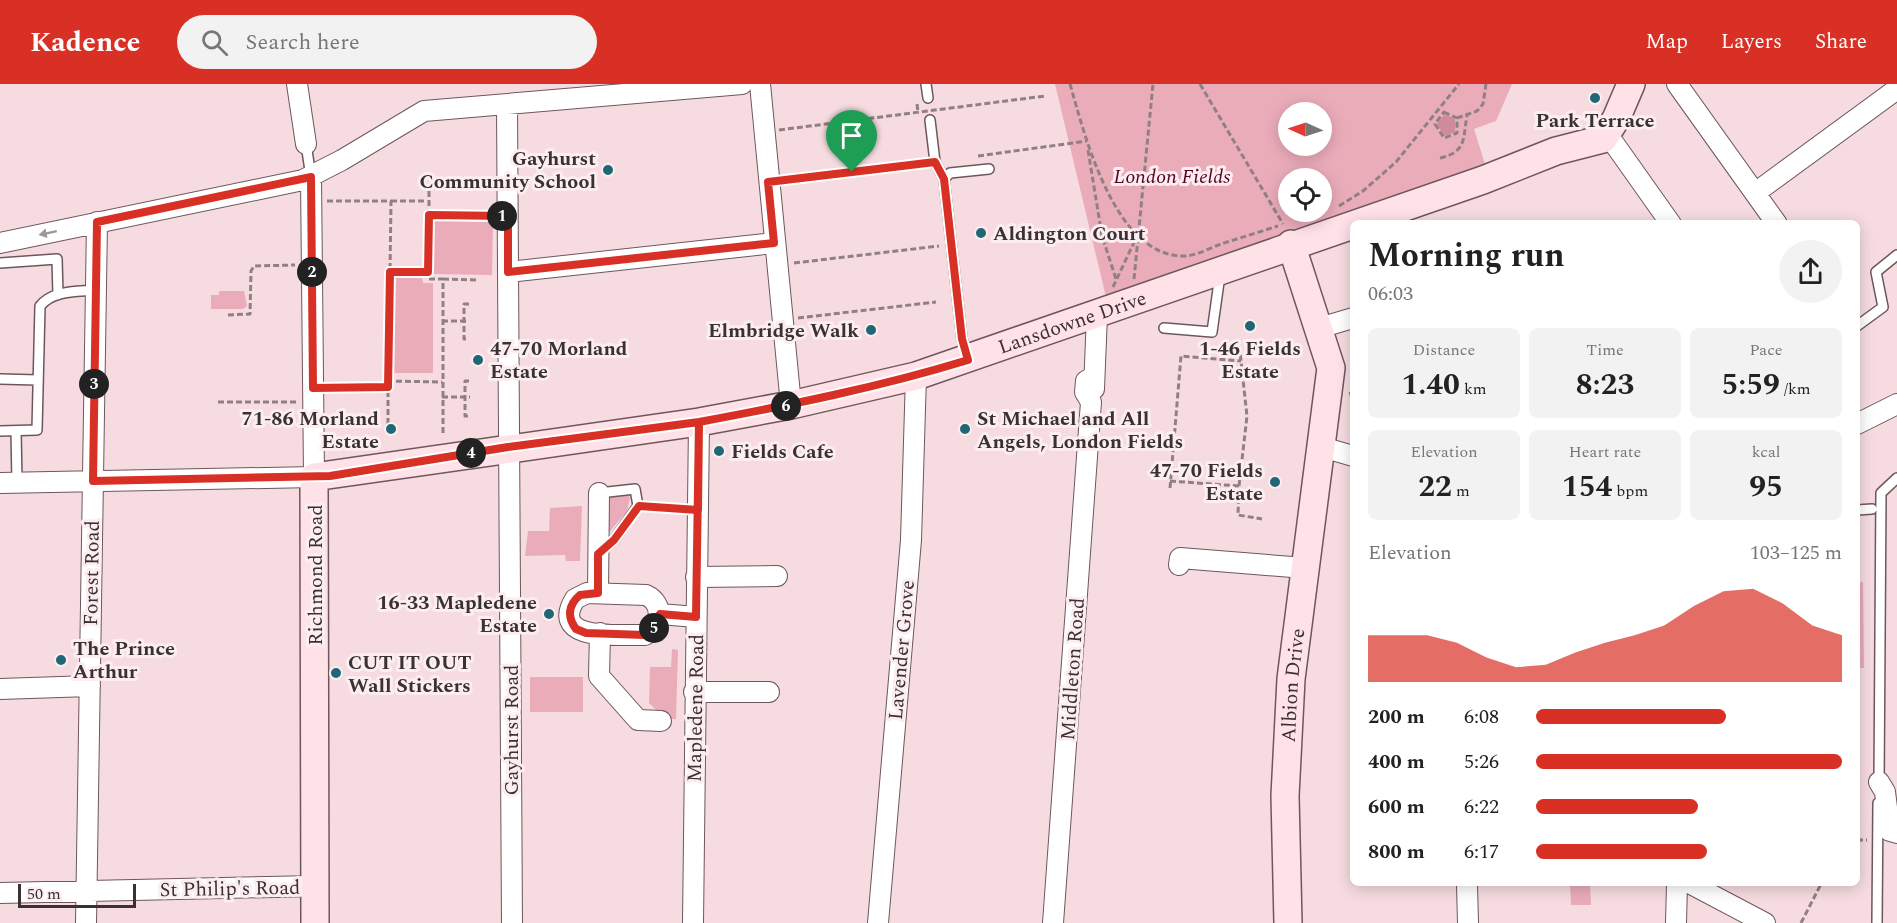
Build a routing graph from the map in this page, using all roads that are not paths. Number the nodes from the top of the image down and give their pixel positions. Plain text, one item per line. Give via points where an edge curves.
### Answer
1 (297, 84) edge
2 (742, 84) edge
3 (760, 84) edge
4 (926, 84) edge
5 (1631, 84) edge
6 (1677, 84) edge
7 (1897, 89) edge
8 (623, 90) edge
9 (928, 98) dead end
10 (507, 105) junction
11 (930, 120) dead end
12 (1608, 135) junction
13 (306, 144) joint
14 (989, 169) dead end
15 (311, 177) junction
16 (944, 179) junction
17 (1755, 193) junction
18 (1668, 220) edge
19 (1774, 220) edge
20 (97, 222) junction
21 (1290, 230) junction
22 (0, 243) edge
23 (774, 243) junction
24 (1897, 255) edge
25 (0, 263) edge
26 (1221, 270) junction
27 (508, 272) junction
28 (96, 290) junction
29 (58, 295) junction
30 (1104, 304) junction
31 (1350, 319) edge
32 (1860, 324) edge
33 (1164, 328) dead end
34 (1319, 328) junction
35 (968, 360) junction
36 (916, 376) junction
37 (0, 379) edge
38 (38, 380) junction
39 (1897, 404) edge
40 (790, 405) junction
41 (699, 422) junction
42 (1860, 422) edge
43 (0, 431) edge
44 (16, 431) junction
45 (508, 447) junction
46 (1322, 447) junction
47 (1350, 455) edge
48 (314, 477) junction
49 (1897, 478) edge
50 (93, 481) junction
51 (8, 482) edge
52 (599, 493) joint
53 (1872, 509) dead end
54 (1860, 510) edge
55 (598, 554) junction
56 (1179, 565) dead end
57 (1305, 568) junction
58 (777, 576) dead end
59 (696, 577) junction
60 (598, 593) junction
61 (660, 614) junction
62 (696, 617) junction
63 (600, 633) junction
64 (90, 686) junction
65 (0, 689) edge
66 (694, 692) junction
67 (769, 692) dead end
68 (662, 721) dead end
69 (1879, 782) junction
70 (1897, 833) edge
71 (316, 886) junction
72 (1467, 886) edge
73 (1677, 886) edge
74 (1695, 886) edge
75 (87, 890) junction
76 (0, 893) edge
77 (86, 923) edge
78 (315, 923) edge
79 (512, 923) edge
80 (693, 923) edge
81 (878, 923) edge
82 (1053, 923) edge
83 (1288, 923) edge
84 (1468, 923) edge
85 (1676, 923) edge
86 (1766, 923) edge
87 (1877, 923) edge

1 - 13 street, Richmond Road
2 - 8 street
3 - 23 street via 772,129 768,182
4 - 9 lane
5 - 12 street
6 - 17 street
7 - 17 street
8 - 10 street
10 - 15 street via 424,111
10 - 27 street, Gayhurst Road
11 - 16 lane via 935,162
12 - 18 street
12 - 21 street, Lansdowne Drive
13 - 15 lane, Richmond Road
14 - 16 lane via 950,173
15 - 20 street
15 - 48 street, Richmond Road
16 - 35 lane via 962,339
17 - 19 street
20 -> 22 street
20 - 28 street, Forest Road
21 - 26 street, Lansdowne Drive
21 - 34 street, Albion Drive
23 - 27 street
23 - 40 street
24 - 32 lane via 1876,272 1883,307
25 - 29 lane via 57,259
26 - 30 street, Lansdowne Drive
26 - 33 lane via 1212,332
27 - 45 street, Gayhurst Road
28 - 29 lane
28 - 50 street, Forest Road
29 - 38 lane via 40,306
30 - 35 street, Lansdowne Drive
30 - 82 street, Middleton Road via 1092,395
31 - 34 street
34 - 46 street, Albion Drive via 1331,368
35 - 36 street, Lansdowne Drive
36 - 40 street, Lansdowne Drive
36 - 81 street, Lavender Grove via 911,540
37 - 38 lane
38 - 44 lane via 37,430
39 - 42 street
40 - 41 street, Lansdowne Drive
41 - 45 street, Lansdowne Drive
41 - 59 street, Mapledene Road
43 - 44 lane
44 - 51 lane
45 - 48 street, Lansdowne Drive
45 - 79 street, Gayhurst Road
46 - 47 street
46 - 57 street, Albion Drive
48 - 50 street, Lansdowne Drive
48 - 71 street, Richmond Road
49 - 69 lane via 1881,493
50 - 51 street, Lansdowne Drive
50 - 64 street, Forest Road
52 - 55 street
52 - 55 lane via 635,489 639,506 614,540
53 - 54 lane
55 - 60 street
56 - 57 street via 1179,558
57 - 83 street, Albion Drive via 1287,736
58 - 59 street
59 - 62 street, Mapledene Road
60 - 61 street via 646,595
60 - 63 street via 580,595 571,605 570,613 576,629
61 - 62 street
61 - 63 street via 652,631 645,635
62 - 66 street, Mapledene Road
63 - 68 street via 599,676 638,720
64 - 65 street
64 - 75 street, Forest Road
66 - 67 street
66 - 80 street, Mapledene Road
69 - 70 street via 1885,792 1890,831
69 - 87 lane
71 - 75 street, St Philip's Road
71 - 78 street, Richmond Road
72 - 84 street
73 - 85 street
74 - 86 street
75 - 76 street, St Philip's Road
75 - 77 street, Forest Road

